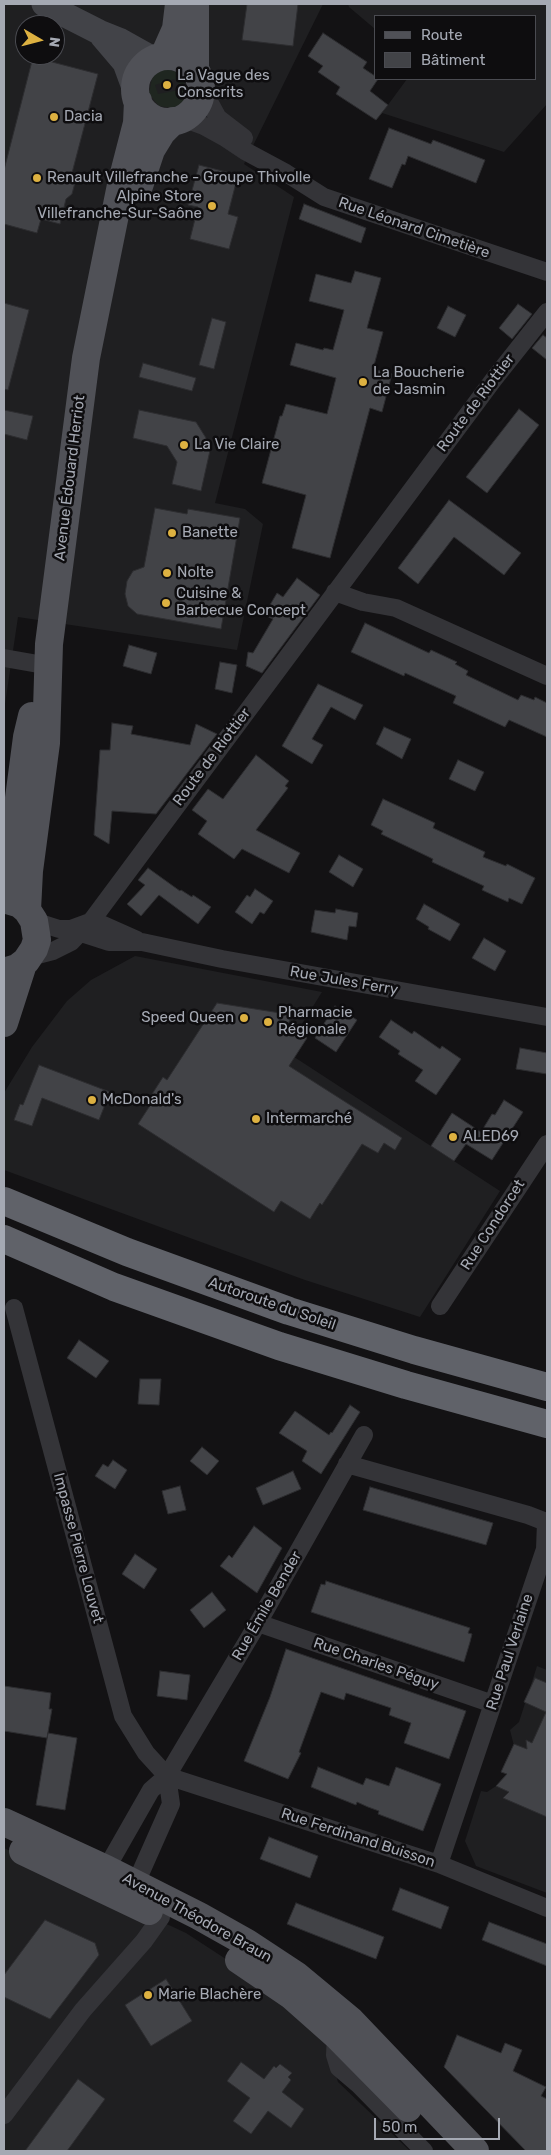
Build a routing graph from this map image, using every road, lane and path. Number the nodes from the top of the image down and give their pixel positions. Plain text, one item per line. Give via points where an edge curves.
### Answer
1 (44, 4) edge
2 (179, 4) edge
3 (195, 4) edge
4 (99, 32) junction
5 (158, 58) junction
6 (198, 78) junction
7 (137, 97) junction
8 (178, 120) junction
9 (286, 173) junction
10 (547, 272) edge
11 (547, 312) edge
12 (96, 313) junction
13 (335, 592) junction
14 (46, 655) junction
15 (4, 658) edge
16 (547, 676) edge
17 (4, 880) edge
18 (22, 910) edge
19 (88, 925) junction
20 (19, 964) edge
21 (547, 1017) edge
22 (4, 1023) edge
23 (547, 1144) edge
24 (4, 1201) edge
25 (7, 1241) edge
26 (440, 1306) dead end
27 (14, 1308) dead end
28 (547, 1387) edge
29 (547, 1424) edge
30 (364, 1435) dead end
31 (347, 1464) junction
32 (258, 1623) junction
33 (493, 1704) junction
34 (167, 1776) junction
35 (4, 1822) edge
36 (4, 1842) edge
37 (439, 1864) junction
38 (101, 1877) junction
39 (132, 1892) junction
40 (547, 1908) edge
41 (160, 1917) junction
42 (336, 2035) junction
43 (4, 2115) edge
44 (424, 2151) edge
45 (451, 2151) edge
46 (475, 2151) edge

1 - 4 main road
2 - 5 main road via 176,29
3 - 6 main road
4 - 5 main road
4 - 7 main road via 125,63
5 - 6 main road via 181,59
5 - 7 main road via 146,64 137,77
6 - 8 main road via 195,108
6 - 9 street via 218,118
7 - 8 main road via 148,115 164,121
7 - 12 main road, Avenue Édouard Herriot via 137,123 121,185
8 - 9 street via 204,126
8 - 12 main road, Avenue Édouard Herriot via 162,132 151,150
9 - 10 street, Rue Léonard Cimetière via 324,198
11 - 13 street, Route de Riottier
12 - 14 main road, Avenue Édouard Herriot via 86,358
13 - 16 street via 363,602 396,608
13 - 19 street, Route de Riottier
14 - 15 street
14 - 17 main road, Avenue Édouard Herriot via 27,738 14,836
14 - 18 main road, Avenue Édouard Herriot via 46,743
18 - 19 street via 59,929
18 - 20 main road, Avenue Édouard Herriot via 36,940
19 - 20 street, Route de Riottier via 71,942
19 - 21 street, Rue Jules Ferry via 110,942 142,942
20 - 22 main road, Avenue Édouard Herriot
23 - 26 street, Rue Condorcet
24 - 28 highway, Autoroute du Soleil via 127,1252 289,1311
25 - 29 highway via 114,1287 279,1346 424,1391
27 - 34 street, Impasse Pierre Louvet via 123,1716 146,1752
30 - 31 street, Rue Émile Bender
31 - 32 street, Rue Émile Bender
31 - 33 street, Rue Paul Verlaine via 546,1522 545,1549
32 - 33 street, Rue Charles Péguy
32 - 34 street, Rue Émile Bender
33 - 37 street, Rue Paul Verlaine
34 - 37 street, Rue Ferdinand Buisson
34 - 38 street, Rue Émile Bender via 151,1790
34 - 39 street via 171,1804
35 - 38 main road, Avenue Théodore Braun
36 - 38 main road, Avenue Théodore Braun
37 - 40 street, Rue Ferdinand Buisson
38 - 39 main road, Avenue Théodore Braun
39 - 41 main road, Avenue Théodore Braun
39 - 46 main road, Avenue Théodore Braun via 247,1943 297,1976 350,2020
41 - 42 main road, Avenue Théodore Braun via 189,1929 245,1963 292,1996
41 - 43 street via 144,1941 83,2010
42 - 44 street via 335,2055 339,2068
42 - 45 main road, Avenue Théodore Braun

